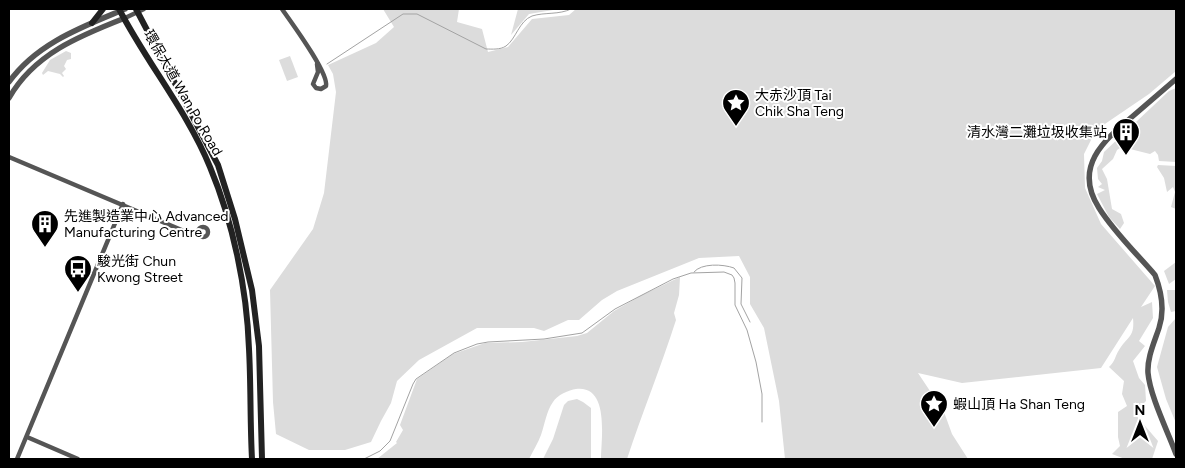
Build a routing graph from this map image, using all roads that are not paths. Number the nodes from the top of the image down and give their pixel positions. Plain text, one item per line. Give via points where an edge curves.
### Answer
1 (103, 9) edge
2 (123, 9) edge
3 (282, 9) edge
4 (139, 10) edge
5 (125, 18) junction
6 (92, 23) junction
7 (317, 64) junction
8 (1176, 79) edge
9 (9, 82) edge
10 (9, 98) edge
11 (9, 157) edge
12 (124, 204) junction
13 (198, 234) dead end
14 (27, 437) junction
15 (1176, 454) edge
16 (17, 459) edge
17 (78, 459) edge
18 (252, 459) edge
19 (262, 459) edge

1 - 6 main road
2 - 5 main road, 環保大道 Wan Po Road
2 - 6 street
3 - 7 street
4 - 5 street
4 - 19 main road, 環保大道 Wan Po Road via 218,165 235,219 252,290 259,346
5 - 10 street via 48,54 26,74
5 - 18 main road, 環保大道 Wan Po Road via 195,136 229,221 243,291 249,347
6 - 9 street via 30,58
7 - 7 street via 327,82 323,89 313,84 318,72
8 - 15 street via 1110,135 1092,162 1089,180 1093,197 1103,214 1155,275 1163,300 1148,373
11 - 12 street
12 - 13 street via 190,234
12 - 14 street
14 - 16 street
14 - 17 street

